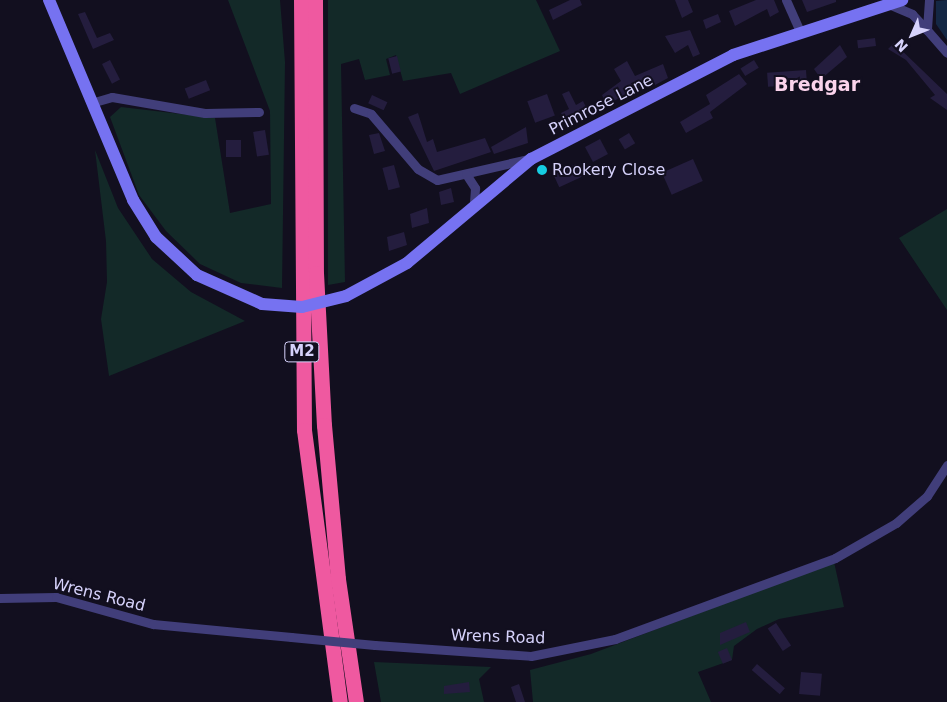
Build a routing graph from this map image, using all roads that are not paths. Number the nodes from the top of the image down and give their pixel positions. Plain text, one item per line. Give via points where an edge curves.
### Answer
1 (48, 0) edge
2 (301, 0) edge
3 (314, 0) edge
4 (786, 0) edge
5 (929, 0) edge
6 (896, 2) edge
7 (927, 30) junction
8 (800, 33) junction
9 (947, 53) edge
10 (91, 103) junction
11 (354, 108) dead end
12 (259, 112) dead end
13 (531, 158) junction
14 (466, 174) junction
15 (474, 203) junction
16 (947, 465) edge
17 (0, 598) edge
18 (340, 702) edge
19 (356, 702) edge

1 - 10 street, Primrose Lane
2 - 18 highway, M2 via 304,430
3 - 19 highway, M2 via 316,273 324,425 338,579
4 - 8 street
5 - 7 street
6 - 7 street
6 - 8 street, Primrose Lane
7 - 9 street
8 - 13 street, Primrose Lane via 704,68 621,116
10 - 12 street via 112,97 205,113
10 - 15 street, Primrose Lane, bridge via 133,200 156,237 197,276 262,304 302,307 346,296 382,281
11 - 14 street via 371,114 391,132 418,169 437,180
13 - 14 street
13 - 15 street, Primrose Lane
14 - 15 street via 474,188
16 - 17 street, Wrens Road, bridge via 926,496 900,520 840,555 615,640 531,656 153,624 101,613 56,597

